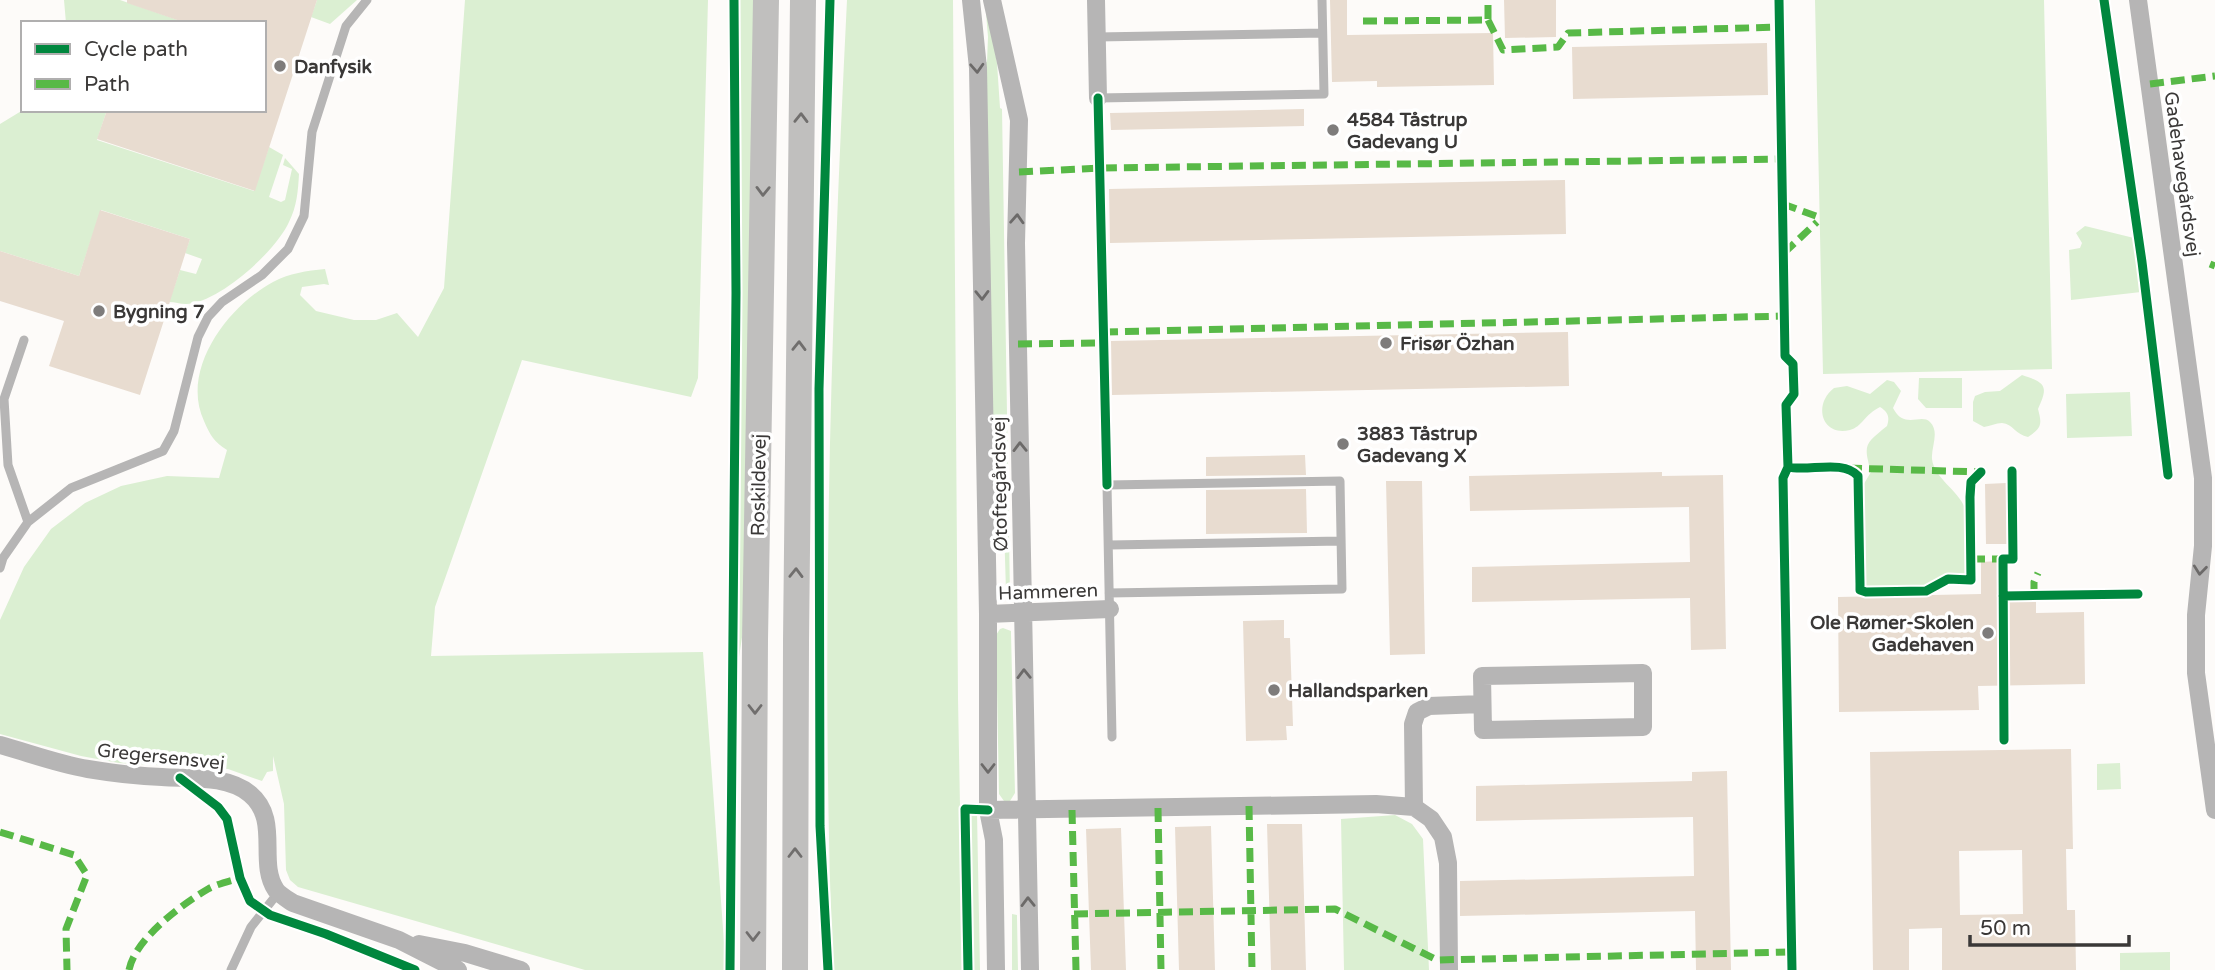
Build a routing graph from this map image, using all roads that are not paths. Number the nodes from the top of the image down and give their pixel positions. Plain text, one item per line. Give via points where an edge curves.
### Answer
1 (367, 0) edge
2 (766, 0) edge
3 (803, 0) edge
4 (971, 0) edge
5 (992, 0) edge
6 (1096, 0) edge
7 (1322, 0) edge
8 (2138, 0) edge
9 (1322, 33) junction
10 (1097, 37) junction
11 (1098, 98) joint
12 (24, 340) dead end
13 (2209, 477) edge
14 (28, 522) junction
15 (1341, 541) junction
16 (1109, 545) junction
17 (2215, 553) edge
18 (1, 561) edge
19 (1110, 601) junction
20 (1023, 612) junction
21 (988, 614) junction
22 (1482, 704) junction
23 (1112, 737) dead end
24 (0, 744) edge
25 (1414, 807) junction
26 (988, 810) junction
27 (1027, 810) junction
28 (2215, 810) edge
29 (278, 893) junction
30 (399, 940) junction
31 (231, 970) edge
32 (458, 970) edge
33 (521, 970) edge
34 (753, 970) edge
35 (795, 970) edge
36 (996, 970) edge
37 (1030, 970) edge
38 (1449, 970) edge

1 - 14 lane via 346,26 312,132 304,216 288,249 208,317 198,337 174,431 163,451 71,488
2 -> 34 main road, Roskildevej
35 -> 3 main road, Roskildevej
4 -> 21 street, Øtoftegårdsvej via 978,68
20 -> 5 street, Øtoftegårdsvej via 1016,243 1019,120
6 - 10 street
7 - 9 lane
8 - 13 street, Gadehavegårdsvej
9 - 10 lane
9 - 11 lane via 1324,94
10 - 11 street
12 - 14 lane via 4,399 8,465
13 - 17 street, Gadehavegårdsvej
13 -> 28 street, Gadehavegårdsvej via 2196,615 2196,673
14 - 18 lane
15 - 16 lane
15 - 16 lane via 1340,481 1149,484 1107,485
15 - 19 lane via 1342,589
16 - 19 lane
19 - 20 street, Hammeren
19 - 23 lane
20 - 21 street, Hammeren
27 -> 20 street, Øtoftegårdsvej
21 -> 26 street, Øtoftegårdsvej
22 - 22 street via 1482,676 1643,673 1643,727 1483,730
22 - 25 street via 1429,706 1417,712 1413,724
24 - 29 street, Gregersensvej via 85,769 206,779 240,788 262,809 270,875
25 - 27 street
25 - 38 street via 1432,820 1443,837 1448,863
26 - 27 street
26 - 36 street, Øtoftegårdsvej via 994,840
37 -> 27 street, Øtoftegårdsvej
29 - 30 street via 293,903
29 - 31 lane via 251,927
30 - 32 street
30 - 33 street

